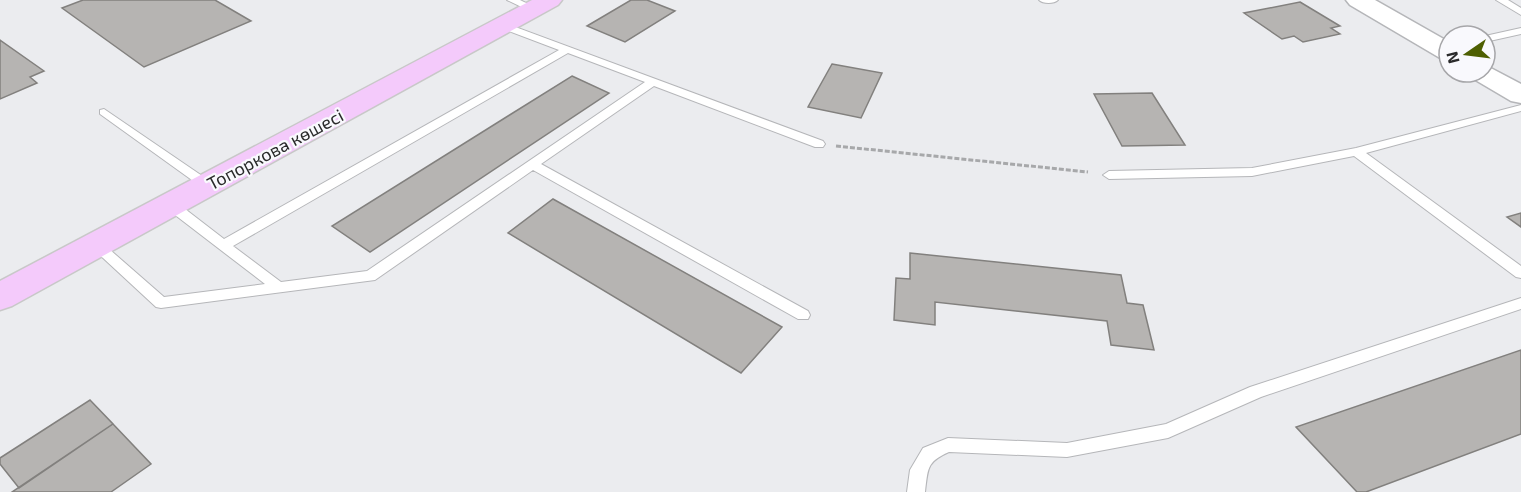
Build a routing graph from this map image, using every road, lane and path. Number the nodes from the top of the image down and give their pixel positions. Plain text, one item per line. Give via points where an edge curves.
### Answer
1 (1044, 0) edge
2 (1053, 0) edge
3 (1358, 0) edge
4 (1501, 0) edge
5 (524, 9) edge
6 (1521, 12) edge
7 (1521, 31) edge
8 (1497, 36) edge
9 (1437, 44) edge
10 (566, 50) junction
11 (1497, 81) edge
12 (653, 82) junction
13 (1521, 95) edge
14 (1521, 108) edge
15 (104, 112) dead end
16 (819, 144) joint
17 (1356, 153) junction
18 (533, 165) junction
19 (1109, 175) joint
20 (207, 186) junction
21 (171, 205) junction
22 (96, 245) junction
23 (222, 246) junction
24 (1521, 273) edge
25 (279, 288) junction
26 (0, 297) edge
27 (1521, 303) edge
28 (803, 315) dead end
29 (916, 492) edge

1 - 2 lane
3 - 9 main road
4 - 6 lane
5 - 10 lane
5 - 20 highway, Топоркова көшесі
7 - 8 lane
10 - 12 lane
10 - 23 lane
11 - 13 main road
12 - 16 lane
12 - 18 lane
14 - 17 lane
15 - 20 lane
16 - 19 path
17 - 19 lane via 1252,172
17 - 24 lane
18 - 25 lane via 370,276
18 - 28 lane
20 - 21 highway, Топоркова көшесі
21 - 22 highway, Топоркова көшесі
21 - 23 lane
22 - 25 lane via 161,303
22 - 26 highway, Топоркова көшесі
23 - 25 lane
27 - 29 lane via 1256,392 1167,431 1067,450 948,445 929,453 919,470

